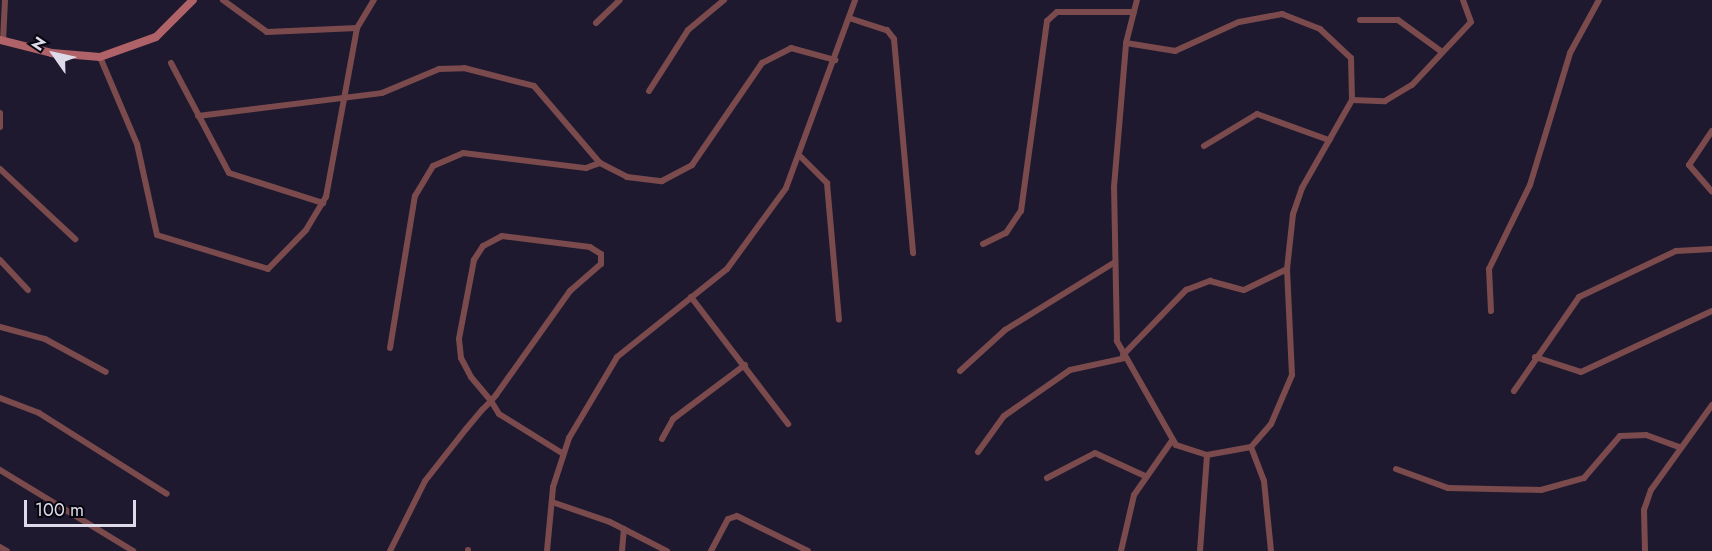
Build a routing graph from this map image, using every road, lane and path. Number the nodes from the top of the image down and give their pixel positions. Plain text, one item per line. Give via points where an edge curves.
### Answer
1 (5, 0) edge
2 (193, 0) edge
3 (223, 0) edge
4 (374, 0) edge
5 (620, 0) edge
6 (724, 0) edge
7 (855, 0) edge
8 (1137, 0) edge
9 (1463, 0) edge
10 (1599, 0) edge
11 (1134, 12) junction
12 (849, 18) junction
13 (1360, 20) dead end
14 (596, 23) dead end
15 (357, 28) junction
16 (2, 40) edge
17 (1126, 43) junction
18 (1442, 52) junction
19 (100, 57) junction
20 (835, 60) junction
21 (171, 63) dead end
22 (649, 91) dead end
23 (346, 97) junction
24 (1353, 100) junction
25 (0, 113) edge
26 (198, 116) junction
27 (0, 127) edge
28 (1712, 131) edge
29 (1329, 140) junction
30 (1204, 146) dead end
31 (801, 157) junction
32 (600, 164) junction
33 (0, 169) edge
34 (1712, 191) edge
35 (323, 203) junction
36 (75, 239) dead end
37 (983, 243) dead end
38 (1712, 249) edge
39 (913, 253) dead end
40 (0, 260) edge
41 (1115, 262) junction
42 (1287, 269) junction
43 (28, 290) dead end
44 (691, 297) junction
45 (1491, 310) dead end
46 (1712, 311) edge
47 (839, 319) dead end
48 (0, 327) edge
49 (390, 348) dead end
50 (1124, 357) junction
51 (1535, 357) junction
52 (745, 365) junction
53 (960, 371) dead end
54 (106, 372) dead end
55 (1514, 391) dead end
56 (0, 398) edge
57 (491, 402) junction
58 (1712, 405) edge
59 (788, 424) dead end
60 (662, 439) dead end
61 (1171, 442) junction
62 (1251, 447) junction
63 (1681, 448) junction
64 (978, 452) dead end
65 (562, 453) junction
66 (1207, 455) junction
67 (1396, 469) dead end
68 (0, 470) edge
69 (1145, 476) junction
70 (1047, 478) dead end
71 (167, 494) dead end
72 (552, 502) junction
73 (624, 529) junction
74 (0, 547) edge
75 (7, 551) edge
76 (133, 551) edge
77 (390, 551) edge
78 (547, 551) edge
79 (622, 551) edge
80 (667, 551) edge
81 (711, 551) edge
82 (808, 551) edge
83 (1121, 551) edge
84 (1200, 551) edge
85 (1271, 551) edge
86 (1645, 551) edge

1 - 16 street
2 - 19 street via 156,37
3 - 15 street via 267,32
4 - 15 street
5 - 14 street
6 - 22 street via 688,30
7 - 12 street
8 - 11 street
9 - 18 street via 1471,22
10 - 45 street via 1570,53 1530,185 1489,269
11 - 17 street
11 - 37 street via 1057,12 1047,21 1021,211 1006,233
12 - 20 street
12 - 39 street via 887,30 894,39
13 - 18 street via 1398,20
15 - 23 street
16 - 19 street via 52,54
17 - 24 street via 1175,51 1239,22 1293,16 1347,51 1355,80
17 - 41 street via 1113,199
18 - 24 street via 1392,99
19 - 35 street via 137,144 152,219 162,240 268,269 285,256
20 - 31 street
20 - 32 street via 791,48 762,63 692,165 677,176 635,178
21 - 26 street
23 - 26 street
23 - 32 street via 382,93 447,67 512,77 544,94
23 - 35 street
24 - 29 street
25 - 27 street
26 - 35 street via 234,177
28 - 34 street via 1689,165
29 - 30 street via 1257,114
29 - 42 street via 1297,199
31 - 44 street via 747,246
31 - 47 street via 827,183
32 - 49 street via 586,168 463,153 433,166 415,196
33 - 36 street
38 - 51 street via 1676,251 1580,297
40 - 43 street
41 - 50 street via 1116,334
41 - 53 street via 1005,330
42 - 50 street via 1244,290 1210,281 1186,290
42 - 62 street via 1294,366 1271,424
44 - 52 street
44 - 65 street via 617,357
46 - 51 street via 1581,372
48 - 54 street via 45,339
50 - 61 street
50 - 64 street via 1070,370 1004,416
51 - 55 street
52 - 59 street
52 - 60 street via 674,419
56 - 71 street via 39,413
57 - 57 street via 463,366 458,347 476,254 509,235 598,252 601,264 570,291
57 - 65 street via 515,427
57 - 77 street via 424,481
58 - 63 street
61 - 66 street
61 - 69 street
62 - 66 street
62 - 85 street via 1264,481
63 - 67 street via 1646,435 1620,436 1584,478 1541,490 1448,488
63 - 86 street via 1646,502
65 - 72 street
66 - 84 street
68 - 76 street
69 - 70 street via 1095,453
69 - 83 street via 1134,495
72 - 73 street
72 - 78 street
73 - 79 street
73 - 80 street
74 - 75 street
81 - 82 street via 728,519 737,516

